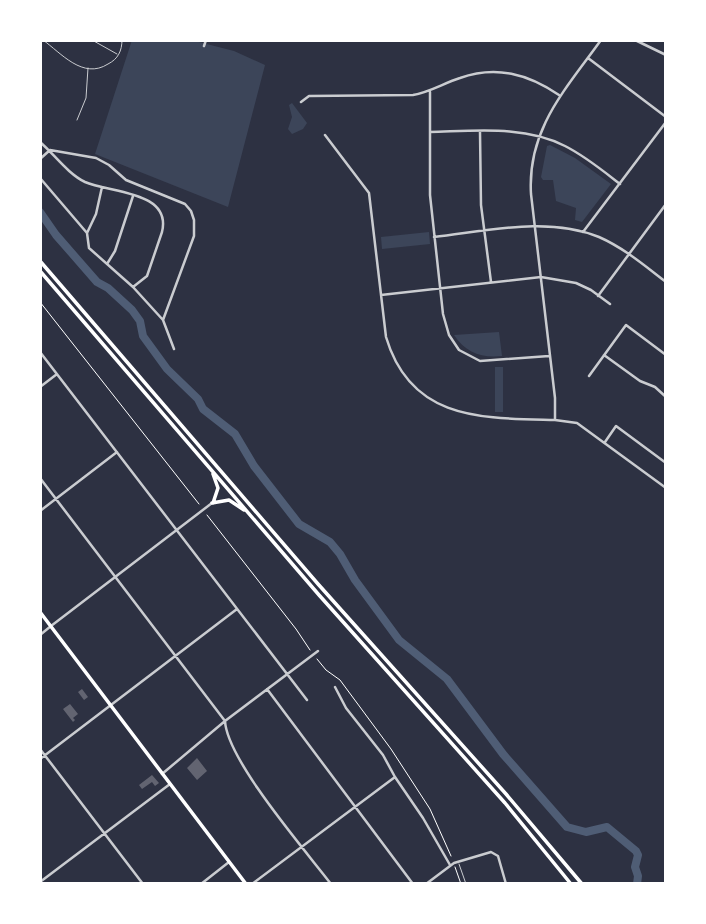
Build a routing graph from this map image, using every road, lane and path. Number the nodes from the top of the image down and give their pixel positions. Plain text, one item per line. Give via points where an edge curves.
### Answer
1 (43, 40) edge
2 (92, 40) edge
3 (121, 40) edge
4 (206, 40) edge
5 (601, 40) edge
6 (635, 40) edge
7 (204, 46) dead end
8 (118, 55) junction
9 (666, 55) edge
10 (588, 58) junction
11 (88, 68) junction
12 (430, 92) junction
13 (560, 96) junction
14 (301, 102) dead end
15 (666, 119) edge
16 (77, 120) dead end
17 (480, 131) junction
18 (430, 132) junction
19 (325, 135) dead end
20 (539, 136) junction
21 (40, 142) edge
22 (50, 150) junction
23 (40, 159) edge
24 (40, 178) edge
25 (620, 184) junction
26 (102, 187) junction
27 (133, 196) junction
28 (666, 204) edge
29 (535, 226) junction
30 (484, 232) junction
31 (583, 232) junction
32 (87, 233) junction
33 (435, 237) junction
34 (629, 254) junction
35 (40, 261) edge
36 (107, 264) junction
37 (40, 271) edge
38 (541, 277) junction
39 (491, 282) junction
40 (666, 282) edge
41 (133, 287) junction
42 (441, 289) junction
43 (381, 295) junction
44 (598, 296) junction
45 (40, 302) edge
46 (610, 304) dead end
47 (163, 320) junction
48 (174, 349) dead end
49 (40, 352) edge
50 (604, 355) junction
51 (666, 355) edge
52 (550, 356) junction
53 (57, 374) junction
54 (589, 376) dead end
55 (40, 387) edge
56 (666, 397) edge
57 (555, 420) junction
58 (605, 442) junction
59 (117, 452) junction
60 (200, 456) junction
61 (666, 463) edge
62 (40, 478) edge
63 (666, 488) edge
64 (56, 499) junction
65 (212, 503) junction
66 (201, 507) dead end
67 (40, 511) edge
68 (261, 526) junction
69 (176, 530) junction
70 (116, 577) junction
71 (237, 609) junction
72 (40, 612) edge
73 (51, 626) junction
74 (40, 635) edge
75 (318, 651) dead end
76 (176, 656) junction
77 (287, 674) junction
78 (335, 687) dead end
79 (267, 689) junction
80 (307, 701) dead end
81 (110, 705) junction
82 (225, 721) junction
83 (40, 749) edge
84 (45, 755) junction
85 (40, 759) edge
86 (162, 774) junction
87 (395, 777) junction
88 (170, 785) junction
89 (354, 806) junction
90 (105, 833) junction
91 (302, 845) junction
92 (230, 862) junction
93 (458, 862) junction
94 (450, 865) junction
95 (40, 882) edge
96 (143, 884) edge
97 (201, 884) edge
98 (246, 884) edge
99 (252, 884) edge
100 (331, 884) edge
101 (413, 884) edge
102 (426, 884) edge
103 (466, 884) edge
104 (506, 884) edge
105 (571, 884) edge
106 (582, 884) edge

1 - 11 lane via 58,54
2 - 8 lane
3 - 8 lane
4 - 7 street
5 - 10 street
6 - 9 street
8 - 11 lane via 104,67
10 - 13 street
10 - 15 street
11 - 16 lane via 86,98
12 - 13 street via 457,78 494,71 532,79
12 - 14 street via 394,97 309,96
12 - 18 street
13 - 20 street
15 - 25 street
17 - 18 street
17 - 20 street
17 - 30 street
18 - 33 street
19 - 43 street via 369,194
20 - 25 street via 575,151
20 - 29 street via 531,179
21 - 22 street
22 - 23 street
22 - 26 street via 84,181
22 - 47 street via 96,158 126,180 177,200 191,211 194,236
24 - 32 street
25 - 31 street
26 - 27 street
26 - 32 street
27 - 36 street
27 - 41 street via 157,206 163,227 147,276
28 - 34 street
29 - 30 street
29 - 31 street
29 - 38 street
30 - 33 street
30 - 39 street
31 - 34 street
32 - 36 street via 89,248
33 - 42 street
34 - 40 street
34 - 44 street
35 - 106 main road
36 - 41 street
37 - 60 main road
38 - 39 street
38 - 44 street via 584,286
38 - 52 street
39 - 42 street
41 - 47 street
42 - 43 street
42 - 52 street via 449,335 470,358 485,362
43 - 57 street via 392,356 403,376 438,406 461,414
44 - 46 street
45 - 66 path
47 - 48 street
49 - 53 street
50 - 51 street via 626,325
50 - 54 street
50 - 56 street
52 - 57 street
53 - 55 street
53 - 59 street
57 - 58 street via 577,423
58 - 61 street via 617,426
58 - 63 street
59 - 64 street
59 - 69 street
60 - 65 main road via 218,484
60 - 68 main road
62 - 64 street
64 - 67 street
64 - 70 street
65 - 68 main road via 233,501
65 - 69 street
68 - 105 main road
69 - 70 street
69 - 71 street
70 - 73 street
70 - 76 street
71 - 76 street
71 - 77 street
72 - 73 main road
73 - 74 street
73 - 81 main road
75 - 77 street
76 - 81 street
76 - 82 street
77 - 79 street
77 - 80 street
78 - 87 street
79 - 82 street
79 - 89 street
81 - 84 street
81 - 86 main road
82 - 86 street
82 - 91 street via 240,763
83 - 84 street
84 - 85 street
84 - 90 street
86 - 88 main road
87 - 89 street
87 - 94 street
88 - 90 street
88 - 92 main road
89 - 91 street
89 - 101 street
90 - 95 street
90 - 96 street
91 - 99 street
91 - 100 street
92 - 97 street
92 - 98 main road
93 - 94 street
93 - 103 lane
93 - 104 street via 491,852 498,856
94 - 102 street

